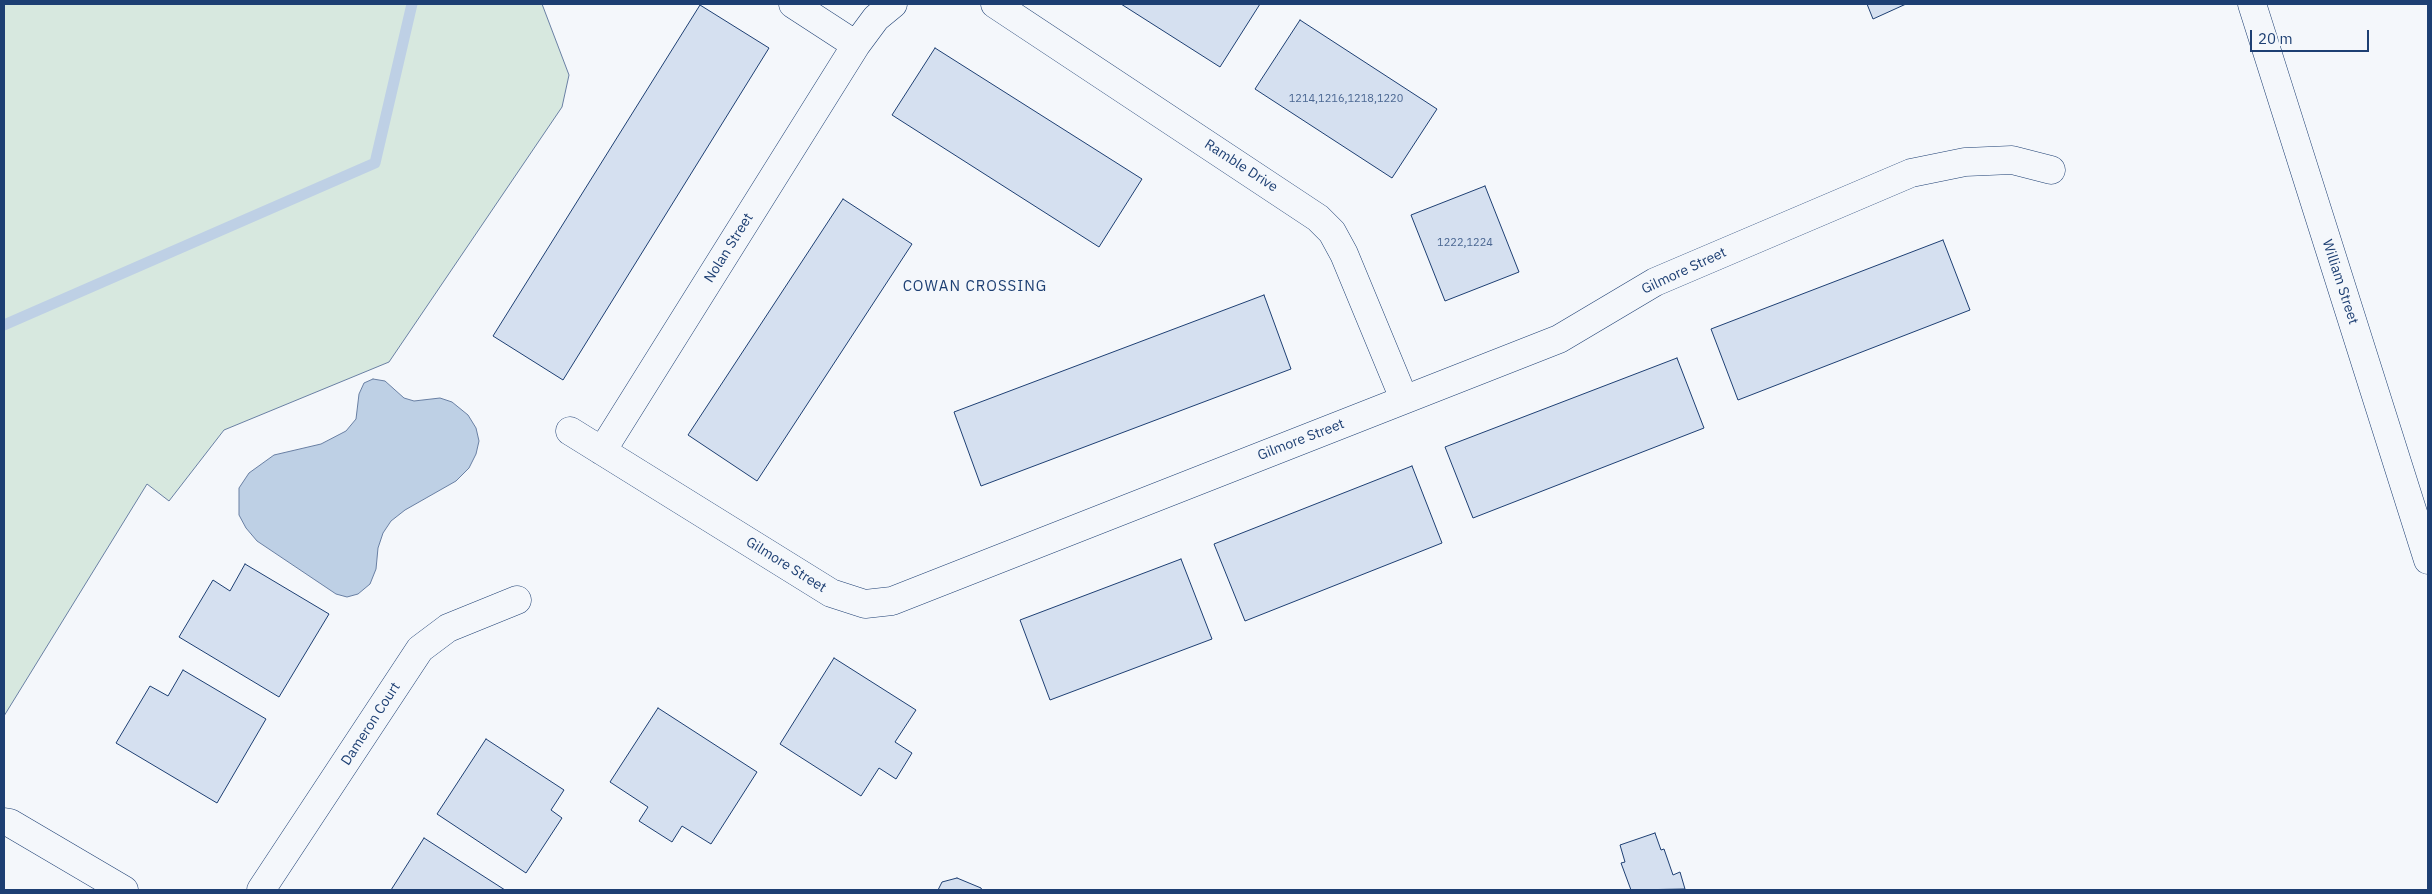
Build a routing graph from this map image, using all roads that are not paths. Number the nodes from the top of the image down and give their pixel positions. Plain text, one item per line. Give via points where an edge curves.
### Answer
1 (793, 4) edge
2 (893, 4) edge
3 (995, 4) edge
4 (2252, 4) edge
5 (856, 46) junction
6 (2051, 170) dead end
7 (1404, 399) junction
8 (570, 431) dead end
9 (602, 451) junction
10 (2428, 560) edge
11 (516, 600) dead end
12 (4, 822) edge
13 (124, 890) edge
14 (261, 890) edge

1 - 5 main road
2 - 5 main road via 876,18
3 - 7 main road, Ramble Drive via 1318,218 1332,232 1344,254
4 - 10 main road, William Street
5 - 9 main road, Nolan Street
6 - 7 main road, Gilmore Street via 2012,160 1965,162 1911,173 1655,282 1559,339
7 - 9 main road, Gilmore Street via 892,601 865,604 831,593
8 - 9 main road, Gilmore Street
11 - 14 main road, Dameron Court via 448,628 420,650
12 - 13 main road

